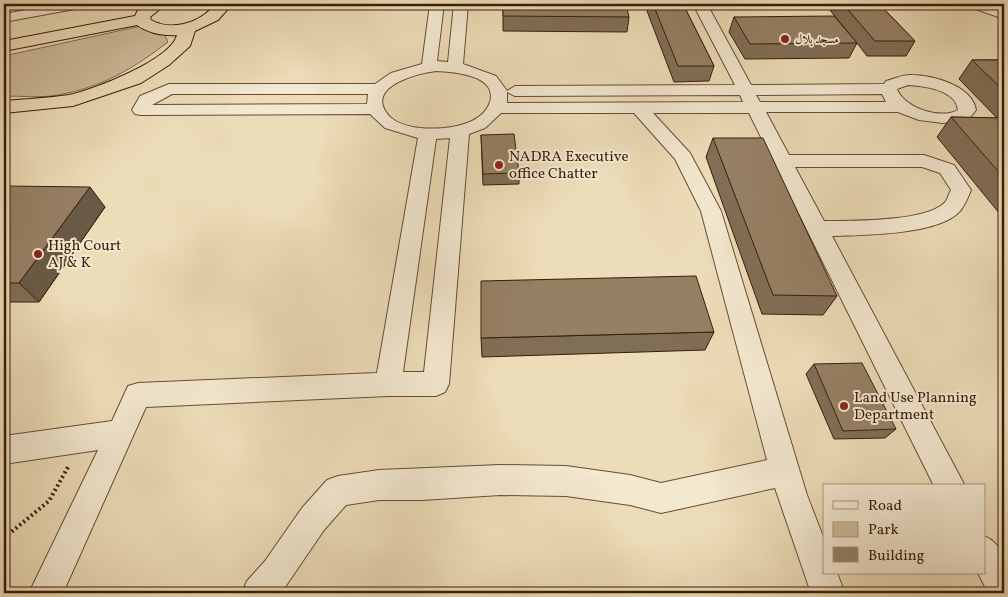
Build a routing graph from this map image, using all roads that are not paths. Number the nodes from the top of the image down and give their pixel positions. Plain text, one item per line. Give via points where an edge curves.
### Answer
1 (80, 4) edge
2 (158, 4) edge
3 (221, 4) edge
4 (437, 4) edge
5 (461, 4) edge
6 (700, 4) edge
7 (975, 4) edge
8 (1004, 15) edge
9 (4, 18) edge
10 (142, 19) junction
11 (187, 27) junction
12 (4, 46) edge
13 (455, 66) junction
14 (429, 67) junction
15 (380, 89) junction
16 (889, 89) junction
17 (746, 90) junction
18 (497, 100) junction
19 (4, 107) edge
20 (902, 107) junction
21 (639, 108) junction
22 (757, 108) junction
23 (376, 109) junction
24 (460, 130) junction
25 (428, 134) junction
26 (782, 161) junction
27 (811, 220) junction
28 (388, 384) junction
29 (120, 433) junction
30 (4, 450) edge
31 (785, 471) junction
32 (949, 484) edge
33 (986, 556) edge
34 (1004, 588) edge
35 (46, 593) edge
36 (259, 593) edge
37 (828, 593) edge

1 - 9 street
2 - 10 highway via 145,12
3 - 11 highway via 215,16
4 - 14 street
5 - 13 street
6 - 17 street
7 - 8 street
10 - 11 highway via 157,29
10 - 12 highway
11 - 19 highway via 184,42 163,61 134,79 74,100
13 - 14 street
13 - 18 street via 486,77 496,86
14 - 15 street via 400,74
15 - 23 street via 374,104
15 - 23 street via 170,89 146,100 140,110
16 - 17 street
16 - 20 street via 894,101
16 - 20 street via 892,84 908,80 931,82 961,97 967,110 963,115 942,119
17 - 18 street
17 - 22 street
18 - 21 street
18 - 24 street via 487,119
20 - 22 street
21 - 22 street
21 - 31 street via 683,157 711,210
22 - 26 street
23 - 25 street via 390,125 407,132
24 - 25 street
24 - 28 street via 436,384
25 - 28 street
26 - 27 street
26 - 27 street via 924,161 947,169 961,190 952,207 923,222 877,227
27 - 32 street
28 - 29 street via 138,395
29 - 30 street
29 - 35 street
31 - 36 street via 661,498 630,490 557,481 379,485 338,492 313,519 277,573
31 - 37 street
33 - 34 street

